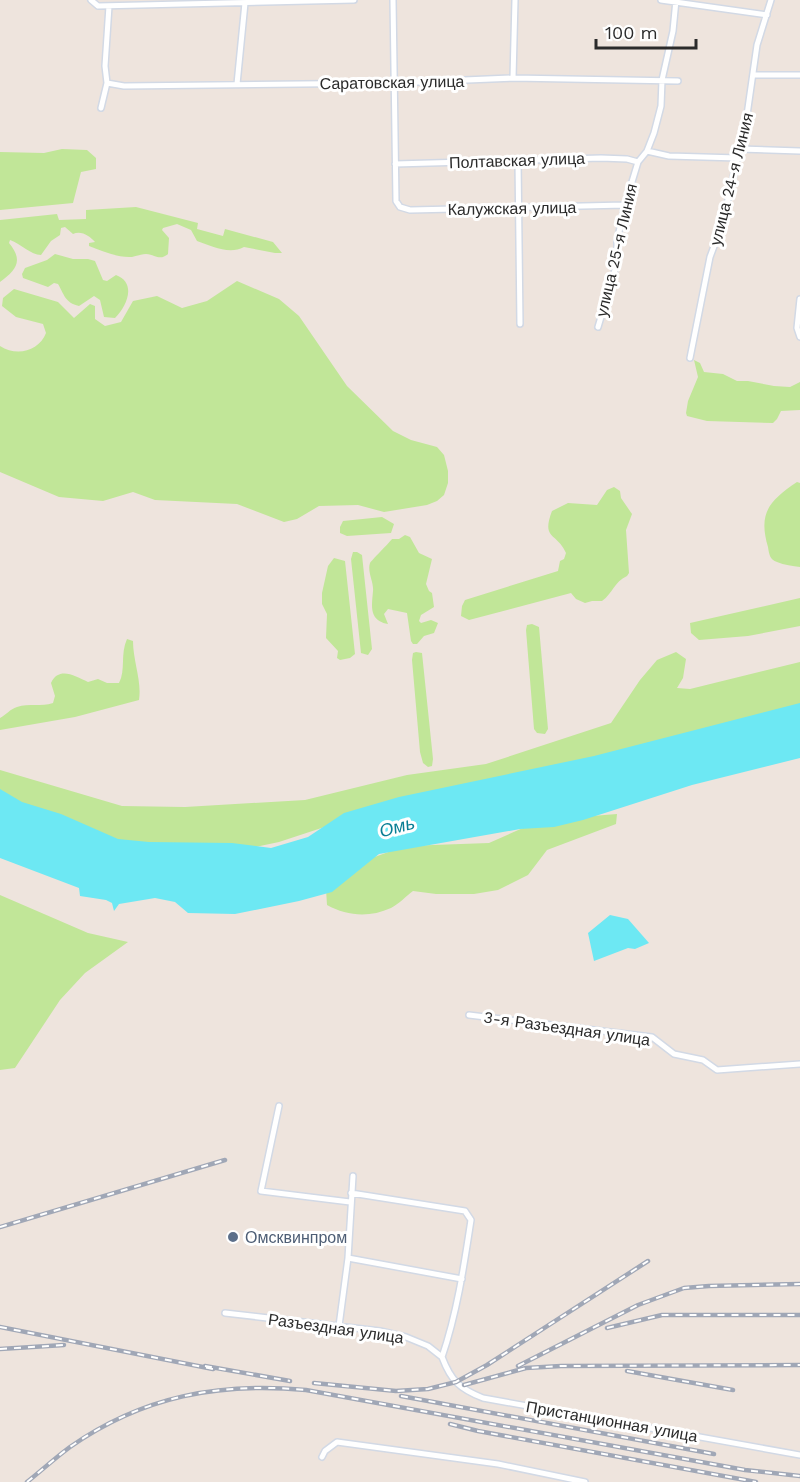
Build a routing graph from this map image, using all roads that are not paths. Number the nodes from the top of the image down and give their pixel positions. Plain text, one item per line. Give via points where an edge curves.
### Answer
1 (91, 0) edge
2 (354, 0) edge
3 (393, 0) edge
4 (515, 0) edge
5 (661, 0) edge
6 (771, 0) edge
7 (259, 1) edge
8 (676, 1) edge
9 (245, 3) junction
10 (109, 6) junction
11 (767, 15) junction
12 (754, 75) junction
13 (800, 75) edge
14 (513, 78) junction
15 (662, 80) junction
16 (678, 81) dead end
17 (107, 83) junction
18 (395, 83) junction
19 (237, 84) junction
20 (101, 108) dead end
21 (740, 149) junction
22 (647, 151) junction
23 (800, 151) edge
24 (738, 158) junction
25 (518, 161) junction
26 (638, 162) junction
27 (395, 164) junction
28 (625, 205) junction
29 (519, 207) junction
30 (800, 299) edge
31 (520, 324) dead end
32 (598, 327) dead end
33 (800, 337) edge
34 (690, 358) dead end
35 (469, 1015) dead end
36 (800, 1064) edge
37 (279, 1106) dead end
38 (353, 1176) dead end
39 (351, 1193) junction
40 (350, 1202) junction
41 (348, 1258) junction
42 (462, 1279) junction
43 (225, 1313) dead end
44 (339, 1326) junction
45 (442, 1358) junction
46 (800, 1455) edge
47 (322, 1457) dead end
48 (585, 1482) edge

1 - 10 street via 98,6
2 - 7 street
3 - 18 street
4 - 14 street
5 - 8 street
6 - 11 street, улица 24-я Линия
7 - 9 street
8 - 11 street
8 - 15 street, улица 25-я Линия
9 - 10 street
9 - 19 street
10 - 17 street
11 - 12 street, улица 24-я Линия via 757,45
12 - 13 street
12 - 21 street, улица 24-я Линия
14 - 15 street, Саратовская улица
14 - 18 street, Саратовская улица
15 - 16 street, Саратовская улица
15 - 22 street, улица 25-я Линия via 661,106
17 - 19 street, Саратовская улица
17 - 20 street
18 - 19 street, Саратовская улица
18 - 27 street
21 - 23 street
21 - 24 street, улица 24-я Линия
22 - 24 street via 669,156
22 - 26 street, улица 25-я Линия
24 - 34 street, улица 24-я Линия via 710,257
25 - 26 street, Полтавская улица via 601,158
25 - 27 street, Полтавская улица
25 - 29 street
26 - 28 street, улица 25-я Линия
27 - 29 street, Калужская улица via 396,201 400,207
28 - 29 street, Калужская улица
28 - 32 street, улица 25-я Линия via 617,240 617,263
29 - 31 street
30 - 33 street
35 - 36 street, 3-я Разъездная улица via 652,1037 674,1054 703,1060 717,1070
37 - 40 street via 261,1191
38 - 39 street
39 - 40 street
39 - 42 street via 465,1211 471,1220
40 - 41 street
41 - 42 street
41 - 44 street
42 - 45 street
43 - 44 street, Разъездная улица
44 - 45 street, Разъездная улица via 406,1337 428,1346
45 - 46 street, Пристанционная улица via 459,1386 483,1398
47 - 48 street via 337,1442 498,1464

